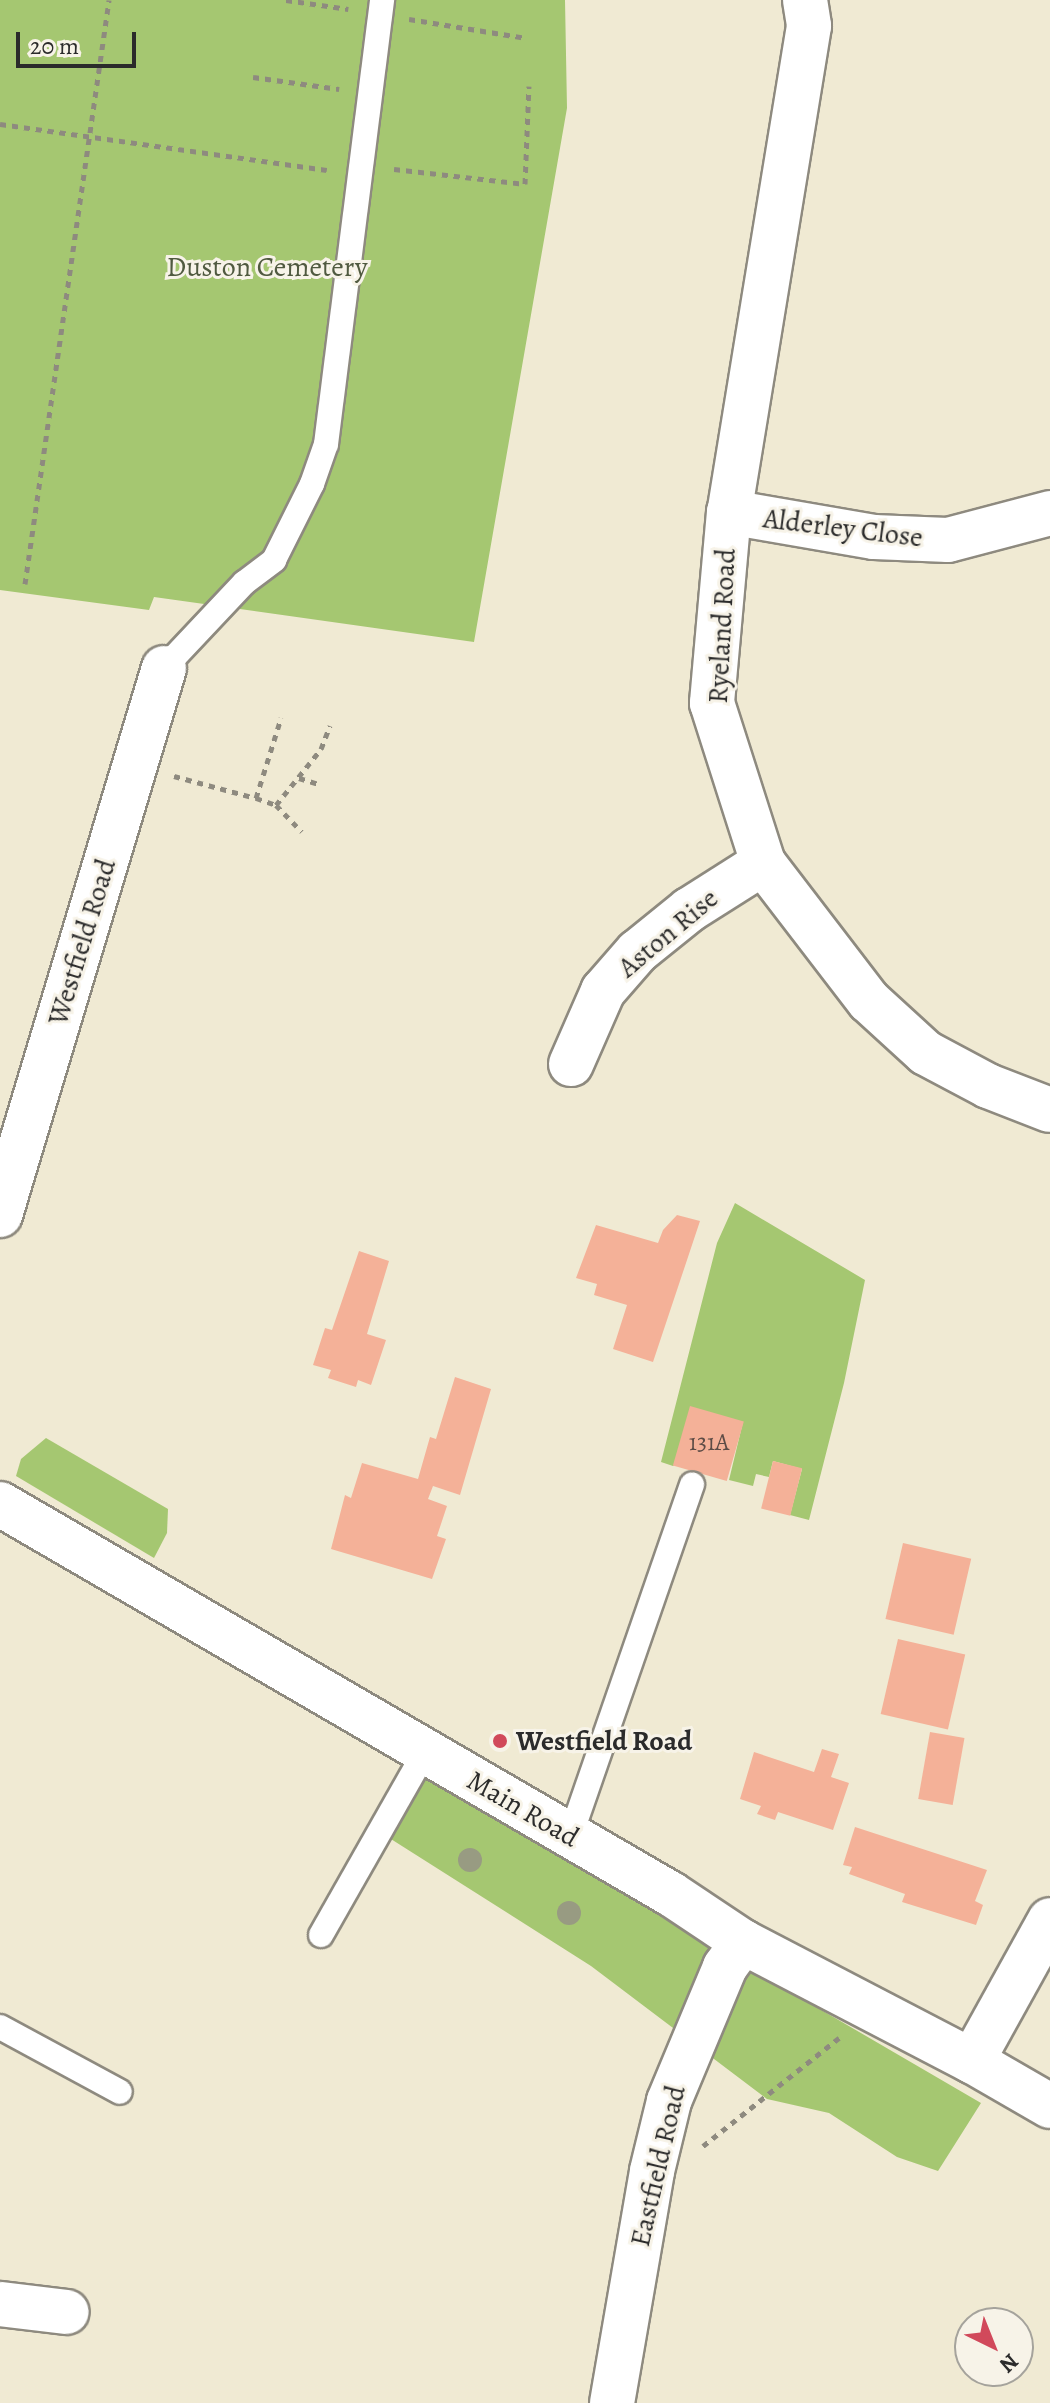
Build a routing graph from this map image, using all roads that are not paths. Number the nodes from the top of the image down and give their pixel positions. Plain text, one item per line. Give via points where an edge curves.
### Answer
1 (382, 0) edge
2 (805, 0) edge
3 (729, 512) junction
4 (1050, 513) edge
5 (164, 668) joint
6 (763, 863) junction
7 (571, 1064) dead end
8 (1050, 1110) edge
9 (0, 1215) edge
10 (692, 1485) dead end
11 (0, 1504) edge
12 (425, 1752) junction
13 (570, 1837) junction
14 (1050, 1920) edge
15 (321, 1935) dead end
16 (743, 1942) junction
17 (0, 2027) edge
18 (972, 2061) junction
19 (120, 2092) dead end
20 (1050, 2106) edge
21 (0, 2304) edge
22 (67, 2312) dead end
23 (612, 2403) edge

1 - 5 lane via 326,444 274,560 244,583
2 - 3 street, Ryeland Road via 809,26
3 - 4 street, Alderley Close via 874,537 948,540
3 - 6 street, Ryeland Road via 712,703
5 - 9 street, Westfield Road
6 - 7 street, Aston Rise via 689,910 637,952 603,991
6 - 8 street, Ryeland Road via 869,1001 926,1053 988,1086
10 - 13 lane
11 - 12 street, Main Road
12 - 13 street, Main Road
12 - 15 lane
13 - 16 street, Main Road
14 - 18 street
16 - 18 street, Main Road
16 - 23 street, Eastfield Road via 725,1967 669,2101
17 - 19 lane
18 - 20 street, Main Road
21 - 22 street

